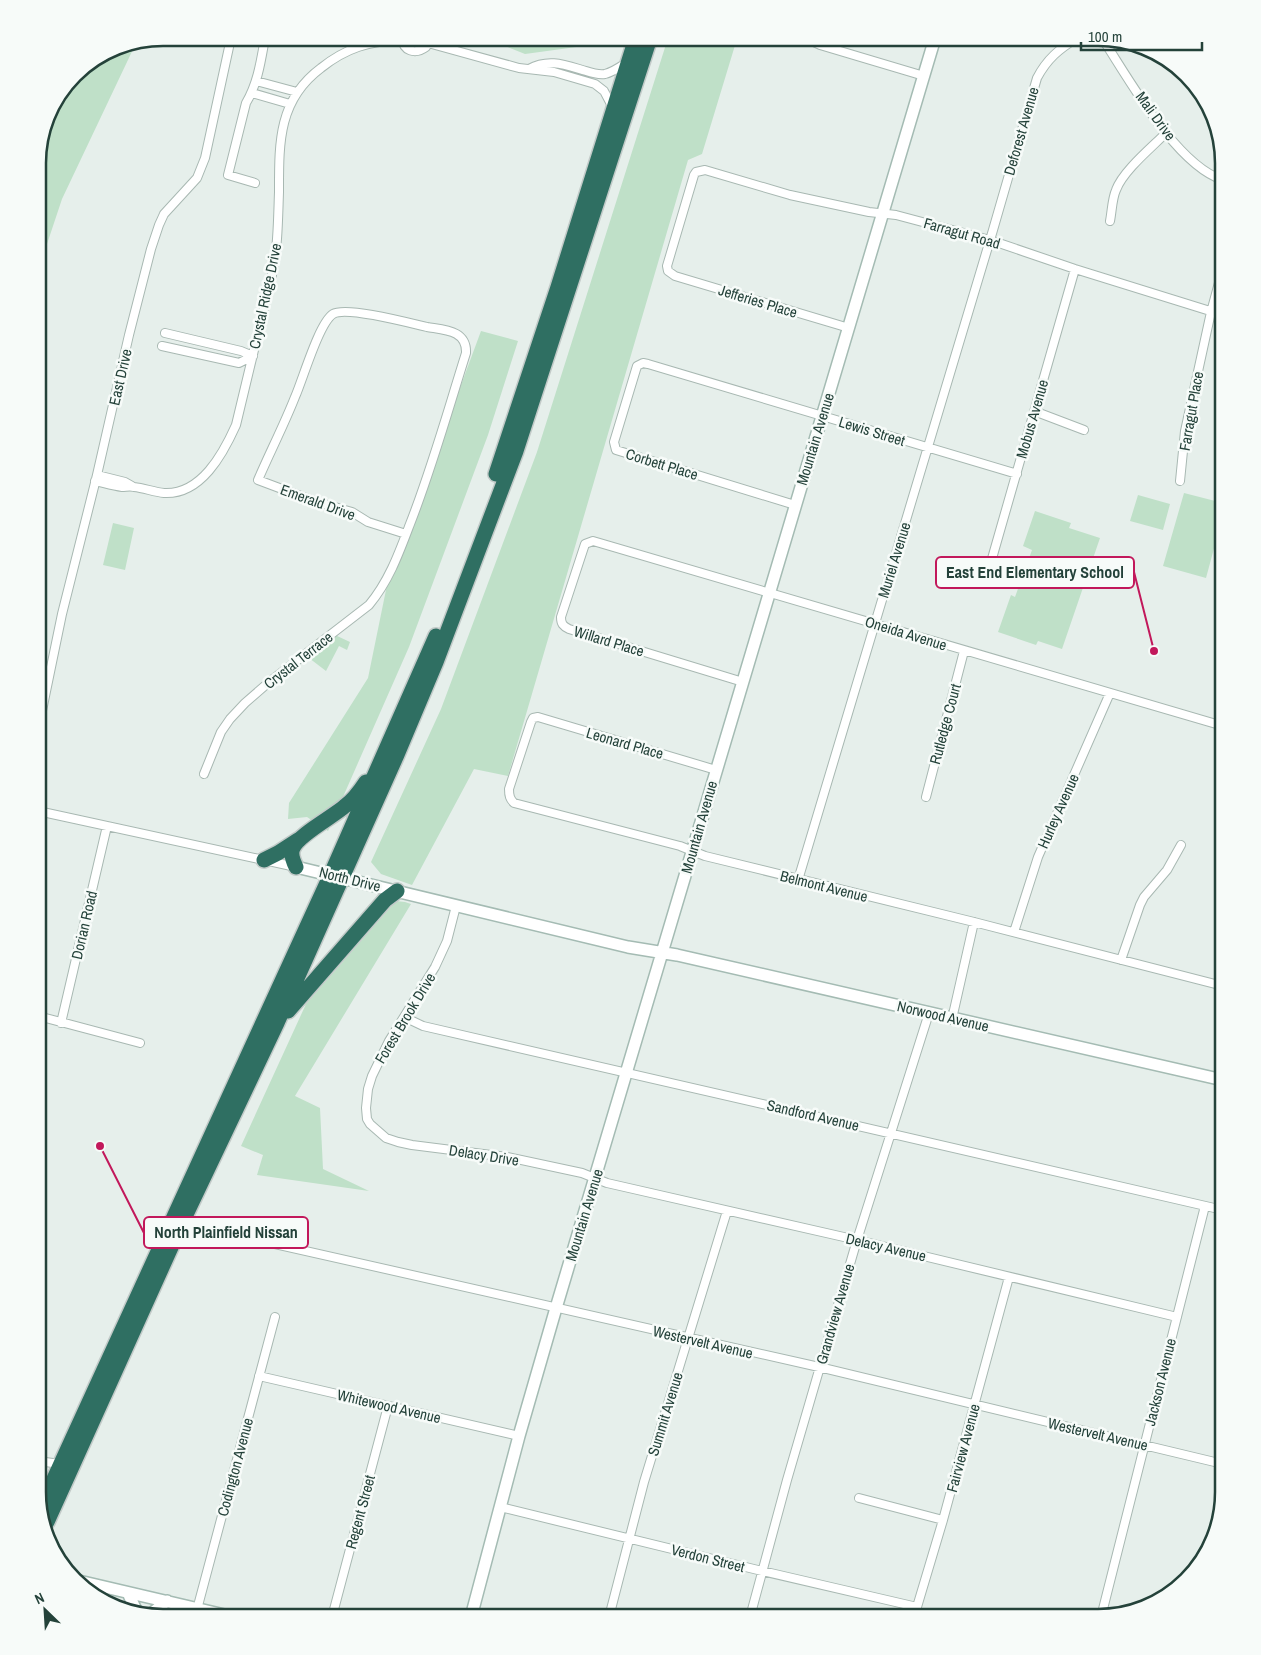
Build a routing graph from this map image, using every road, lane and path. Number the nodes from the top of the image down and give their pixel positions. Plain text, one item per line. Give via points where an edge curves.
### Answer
1 (229, 47) edge
2 (263, 47) edge
3 (359, 47) edge
4 (406, 47) edge
5 (424, 47) edge
6 (451, 47) edge
7 (633, 47) edge
8 (647, 47) edge
9 (830, 47) edge
10 (932, 47) edge
11 (1063, 47) edge
12 (1108, 47) edge
13 (628, 62) junction
14 (529, 69) junction
15 (924, 76) junction
16 (256, 81) junction
17 (297, 92) junction
18 (252, 93) junction
19 (290, 104) junction
20 (613, 109) junction
21 (1166, 133) junction
22 (1215, 175) edge
23 (255, 183) dead end
24 (883, 214) junction
25 (1110, 221) dead end
26 (990, 240) junction
27 (1075, 269) junction
28 (668, 271) joint
29 (1215, 298) edge
30 (1211, 312) junction
31 (1215, 313) edge
32 (848, 328) junction
33 (165, 334) dead end
34 (162, 346) dead end
35 (253, 356) junction
36 (640, 364) joint
37 (1034, 411) junction
38 (822, 416) junction
39 (1084, 430) dead end
40 (928, 448) junction
41 (1017, 474) junction
42 (96, 478) junction
43 (1180, 481) dead end
44 (796, 505) junction
45 (406, 534) junction
46 (589, 541) joint
47 (989, 569) dead end
48 (769, 593) junction
49 (875, 624) junction
50 (964, 650) junction
51 (743, 682) junction
52 (47, 688) edge
53 (1110, 693) junction
54 (533, 718) joint
55 (1215, 724) edge
56 (381, 764) junction
57 (716, 770) junction
58 (204, 774) dead end
59 (926, 797) dead end
60 (47, 813) edge
61 (107, 826) junction
62 (299, 839) junction
63 (1181, 845) dead end
64 (692, 851) junction
65 (264, 860) junction
66 (296, 867) junction
67 (337, 876) junction
68 (798, 880) junction
69 (397, 891) junction
70 (456, 906) junction
71 (974, 922) junction
72 (1014, 932) junction
73 (661, 954) junction
74 (1121, 960) junction
75 (1215, 984) edge
76 (929, 1013) junction
77 (404, 1017) junction
78 (46, 1019) edge
79 (952, 1019) junction
80 (61, 1023) junction
81 (277, 1023) junction
82 (140, 1043) dead end
83 (626, 1072) junction
84 (1215, 1078) edge
85 (374, 1130) joint
86 (890, 1134) junction
87 (594, 1178) junction
88 (1205, 1206) junction
89 (1215, 1208) edge
90 (727, 1211) junction
91 (182, 1223) junction
92 (856, 1240) junction
93 (1009, 1277) junction
94 (556, 1308) junction
95 (275, 1317) dead end
96 (1177, 1317) junction
97 (688, 1338) junction
98 (819, 1367) junction
99 (259, 1376) junction
100 (975, 1405) junction
101 (388, 1406) junction
102 (519, 1436) junction
103 (1144, 1445) junction
104 (46, 1462) edge
105 (1215, 1462) edge
106 (60, 1464) junction
107 (46, 1495) edge
108 (859, 1498) dead end
109 (500, 1508) junction
110 (49, 1516) edge
111 (943, 1520) junction
112 (629, 1538) junction
113 (762, 1572) junction
114 (91, 1584) edge
115 (128, 1593) junction
116 (167, 1601) junction
117 (134, 1605) edge
118 (917, 1607) joint
119 (158, 1608) edge
120 (1103, 1608) edge
121 (186, 1609) edge
122 (197, 1609) edge
123 (334, 1609) edge
124 (473, 1609) edge
125 (610, 1609) edge
126 (752, 1609) edge

1 - 42 street, East Drive via 205,158 197,178 164,214 159,225
2 - 16 street
3 - 17 street, Crystal Ridge Drive via 334,57
4 - 5 street, Crystal Ridge Drive via 414,52
6 - 14 street, Crystal Ridge Drive
7 - 13 highway
8 - 67 highway via 516,450 436,662
9 - 15 street
10 - 15 street, Mountain Avenue
11 - 26 street, Deforest Avenue via 1049,58 1036,78
12 - 21 street, Mali Drive
13 - 14 street, Crystal Ridge Drive via 604,74 553,63 538,64
13 - 20 highway
14 - 20 street, Crystal Ridge Drive via 554,72 595,84 604,91
15 - 24 street, Mountain Avenue
16 - 17 street
16 - 18 street
17 - 19 street, Crystal Ridge Drive
18 - 19 street
18 - 23 street via 246,103 228,175
19 - 35 street, Crystal Ridge Drive via 279,148 277,251
20 - 56 highway via 502,458 438,630
21 - 22 street, Mali Drive via 1183,152
21 - 25 street via 1120,183 1115,191
24 - 26 street, Farragut Road
24 - 28 street, Farragut Road via 790,195 705,170 696,172
24 - 32 street, Mountain Avenue
26 - 27 street, Farragut Road
26 - 40 street, Muriel Avenue
27 - 30 street, Farragut Road
27 - 37 street, Mobus Avenue
28 - 32 street, Jefferies Place via 675,276
29 - 30 street, Farragut Place
30 - 31 street, Farragut Road
30 - 43 street, Farragut Place via 1185,431
32 - 38 street, Mountain Avenue
33 - 35 street
34 - 35 street via 239,363
35 - 42 street, Crystal Ridge Drive via 236,425 202,479 185,490 166,493
36 - 38 street, Lewis Street
36 - 44 street, Corbett Place via 635,370 614,442 616,450
37 - 39 street
37 - 41 street, Mobus Avenue
38 - 40 street, Lewis Street
38 - 44 street, Mountain Avenue
40 - 41 street, Lewis Street
40 - 49 street, Muriel Avenue
41 - 47 street, Mobus Avenue
42 - 52 street, East Drive
44 - 48 street, Mountain Avenue
45 - 45 street, Emerald Drive via 424,486 466,346 451,332 373,315 332,314 319,334 296,396 258,480
45 - 58 street, Crystal Terrace via 392,570 369,605 268,683 230,718
46 - 48 street, Oneida Avenue
46 - 51 street, Willard Place via 582,549 564,608 561,622 564,626
48 - 49 street, Oneida Avenue
48 - 51 street, Mountain Avenue
49 - 50 street, Oneida Avenue
49 - 68 street, Muriel Avenue
50 - 53 street, Oneida Avenue
50 - 59 street, Rutledge Court
51 - 57 street, Mountain Avenue
53 - 55 street, Oneida Avenue
53 - 72 street, Hurley Avenue via 1038,857
54 - 57 street, Leonard Place
54 - 64 street, Belmont Avenue via 509,789 514,804
56 - 62 highway via 347,806
56 - 67 highway
57 - 64 street, Mountain Avenue
60 - 61 street, North Drive
61 - 65 street, North Drive
61 - 80 street, Dorian Road
62 - 65 highway
62 - 66 highway via 292,852
63 - 74 street via 1167,870 1144,897
64 - 68 street, Belmont Avenue
64 - 73 street, Mountain Avenue
65 - 66 street, North Drive
66 - 67 street, North Drive
67 - 69 street, North Drive
67 - 81 highway
67 - 106 highway
68 - 71 street, Belmont Avenue
69 - 70 street, North Drive
69 - 81 highway via 385,900
70 - 73 street, North Drive
70 - 77 street, Forest Brook Drive via 442,953
71 - 72 street, Belmont Avenue
71 - 79 street
72 - 74 street, Belmont Avenue
73 - 76 street, Norwood Avenue
73 - 83 street, Mountain Avenue
74 - 75 street, Belmont Avenue
76 - 79 street, Norwood Avenue
76 - 86 street, Grandview Avenue
77 - 83 street, Sandford Avenue via 423,1026
77 - 85 street, Forest Brook Drive via 379,1058 370,1082 366,1108 367,1119
78 - 80 street
79 - 84 street, Norwood Avenue
80 - 82 street
81 - 91 highway
83 - 86 street, Sandford Avenue
83 - 87 street, Mountain Avenue
85 - 87 street, Delacy Drive via 386,1138 412,1145 507,1157
86 - 88 street, Sandford Avenue
86 - 92 street, Grandview Avenue
87 - 90 street, Delacy Avenue
87 - 94 street, Mountain Avenue
88 - 89 street, Sandford Avenue
88 - 96 street, Jackson Avenue
90 - 92 street, Delacy Avenue
90 - 97 street, Summit Avenue
91 - 94 street, Westervelt Avenue
91 - 110 highway
92 - 93 street, Delacy Avenue
92 - 98 street, Grandview Avenue
93 - 96 street, Delacy Avenue
93 - 100 street, Fairview Avenue
94 - 97 street, Westervelt Avenue
94 - 102 street, Mountain Avenue
95 - 99 street, Codington Avenue
96 - 103 street, Jackson Avenue
97 - 98 street, Westervelt Avenue
97 - 112 street, Summit Avenue
98 - 100 street, Westervelt Avenue
98 - 113 street, Grandview Avenue
99 - 101 street, Whitewood Avenue
99 - 122 street, Codington Avenue
100 - 103 street, Westervelt Avenue
100 - 111 street, Fairview Avenue
101 - 102 street, Whitewood Avenue
101 - 123 street, Regent Street
102 - 109 street, Mountain Avenue
103 - 105 street, Westervelt Avenue
103 - 120 street, Jackson Avenue
104 - 106 street
106 - 107 highway
108 - 111 street
109 - 112 street, Verdon Street
109 - 124 street, Mountain Avenue
111 - 118 street, Fairview Avenue
112 - 113 street, Verdon Street
112 - 125 street, Summit Avenue
113 - 118 street, Verdon Street
113 - 126 street, Grandview Avenue
114 - 115 street
115 - 116 street
115 - 117 street
116 - 119 street
116 - 121 street

